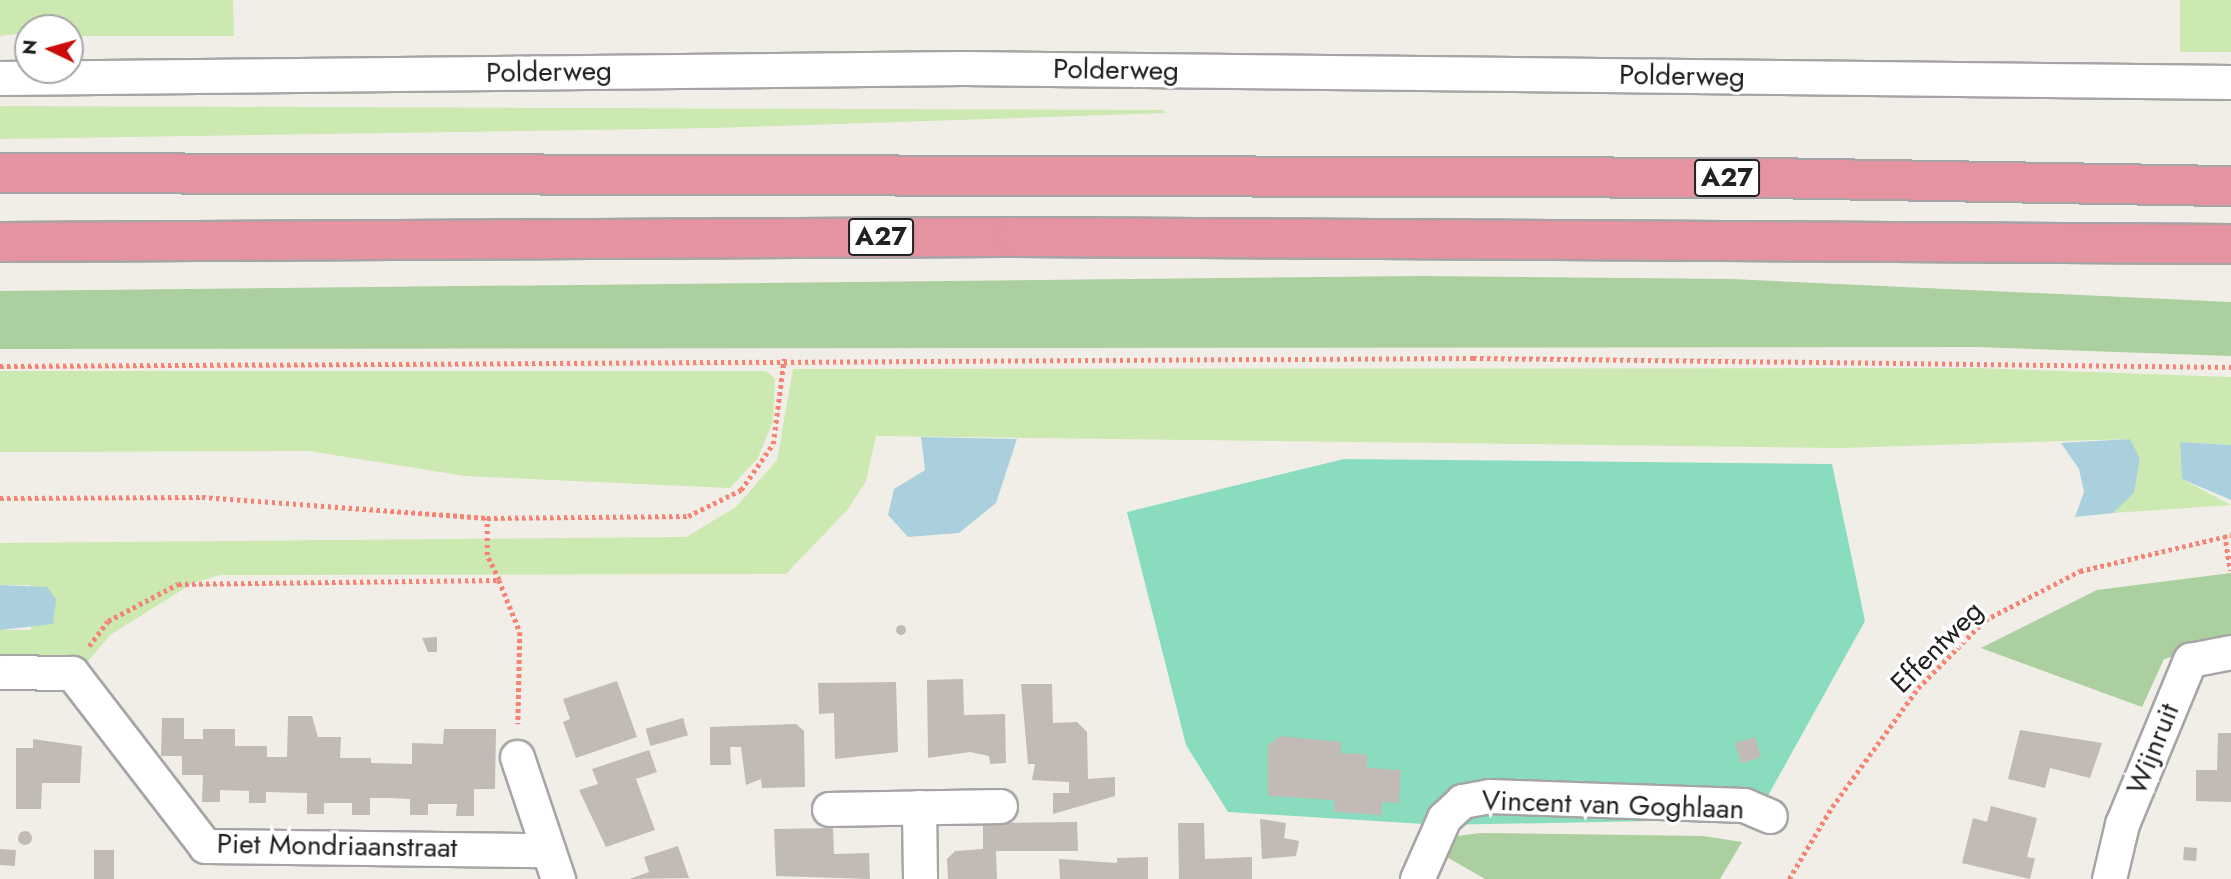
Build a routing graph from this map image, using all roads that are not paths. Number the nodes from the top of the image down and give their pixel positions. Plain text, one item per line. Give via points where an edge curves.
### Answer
1 (0, 78) edge
2 (2231, 82) edge
3 (0, 173) edge
4 (2231, 186) edge
5 (0, 242) edge
6 (2231, 244) edge
7 (2231, 652) edge
8 (0, 672) edge
9 (517, 757) road end
10 (1000, 806) dead end
11 (919, 807) junction
12 (829, 809) dead end
13 (1770, 816) dead end
14 (553, 864) edge
15 (920, 879) edge
16 (1417, 879) edge
17 (2109, 879) edge

1 - 2 street, Polderweg via 963,68
3 - 4 highway, A27 via 1738,178
5 - 6 highway, A27 via 1085,237
7 - 17 street, Wijnruit via 2190,660 2122,824
8 - 14 street, Piet Mondriaanstraat via 72,673 205,846
9 - 14 street, Piet Mondriaanstraat
10 - 11 street
11 - 12 street
11 - 15 street
13 - 16 street, Vincent van Goghlaan via 1744,805 1489,796 1462,801 1444,818

